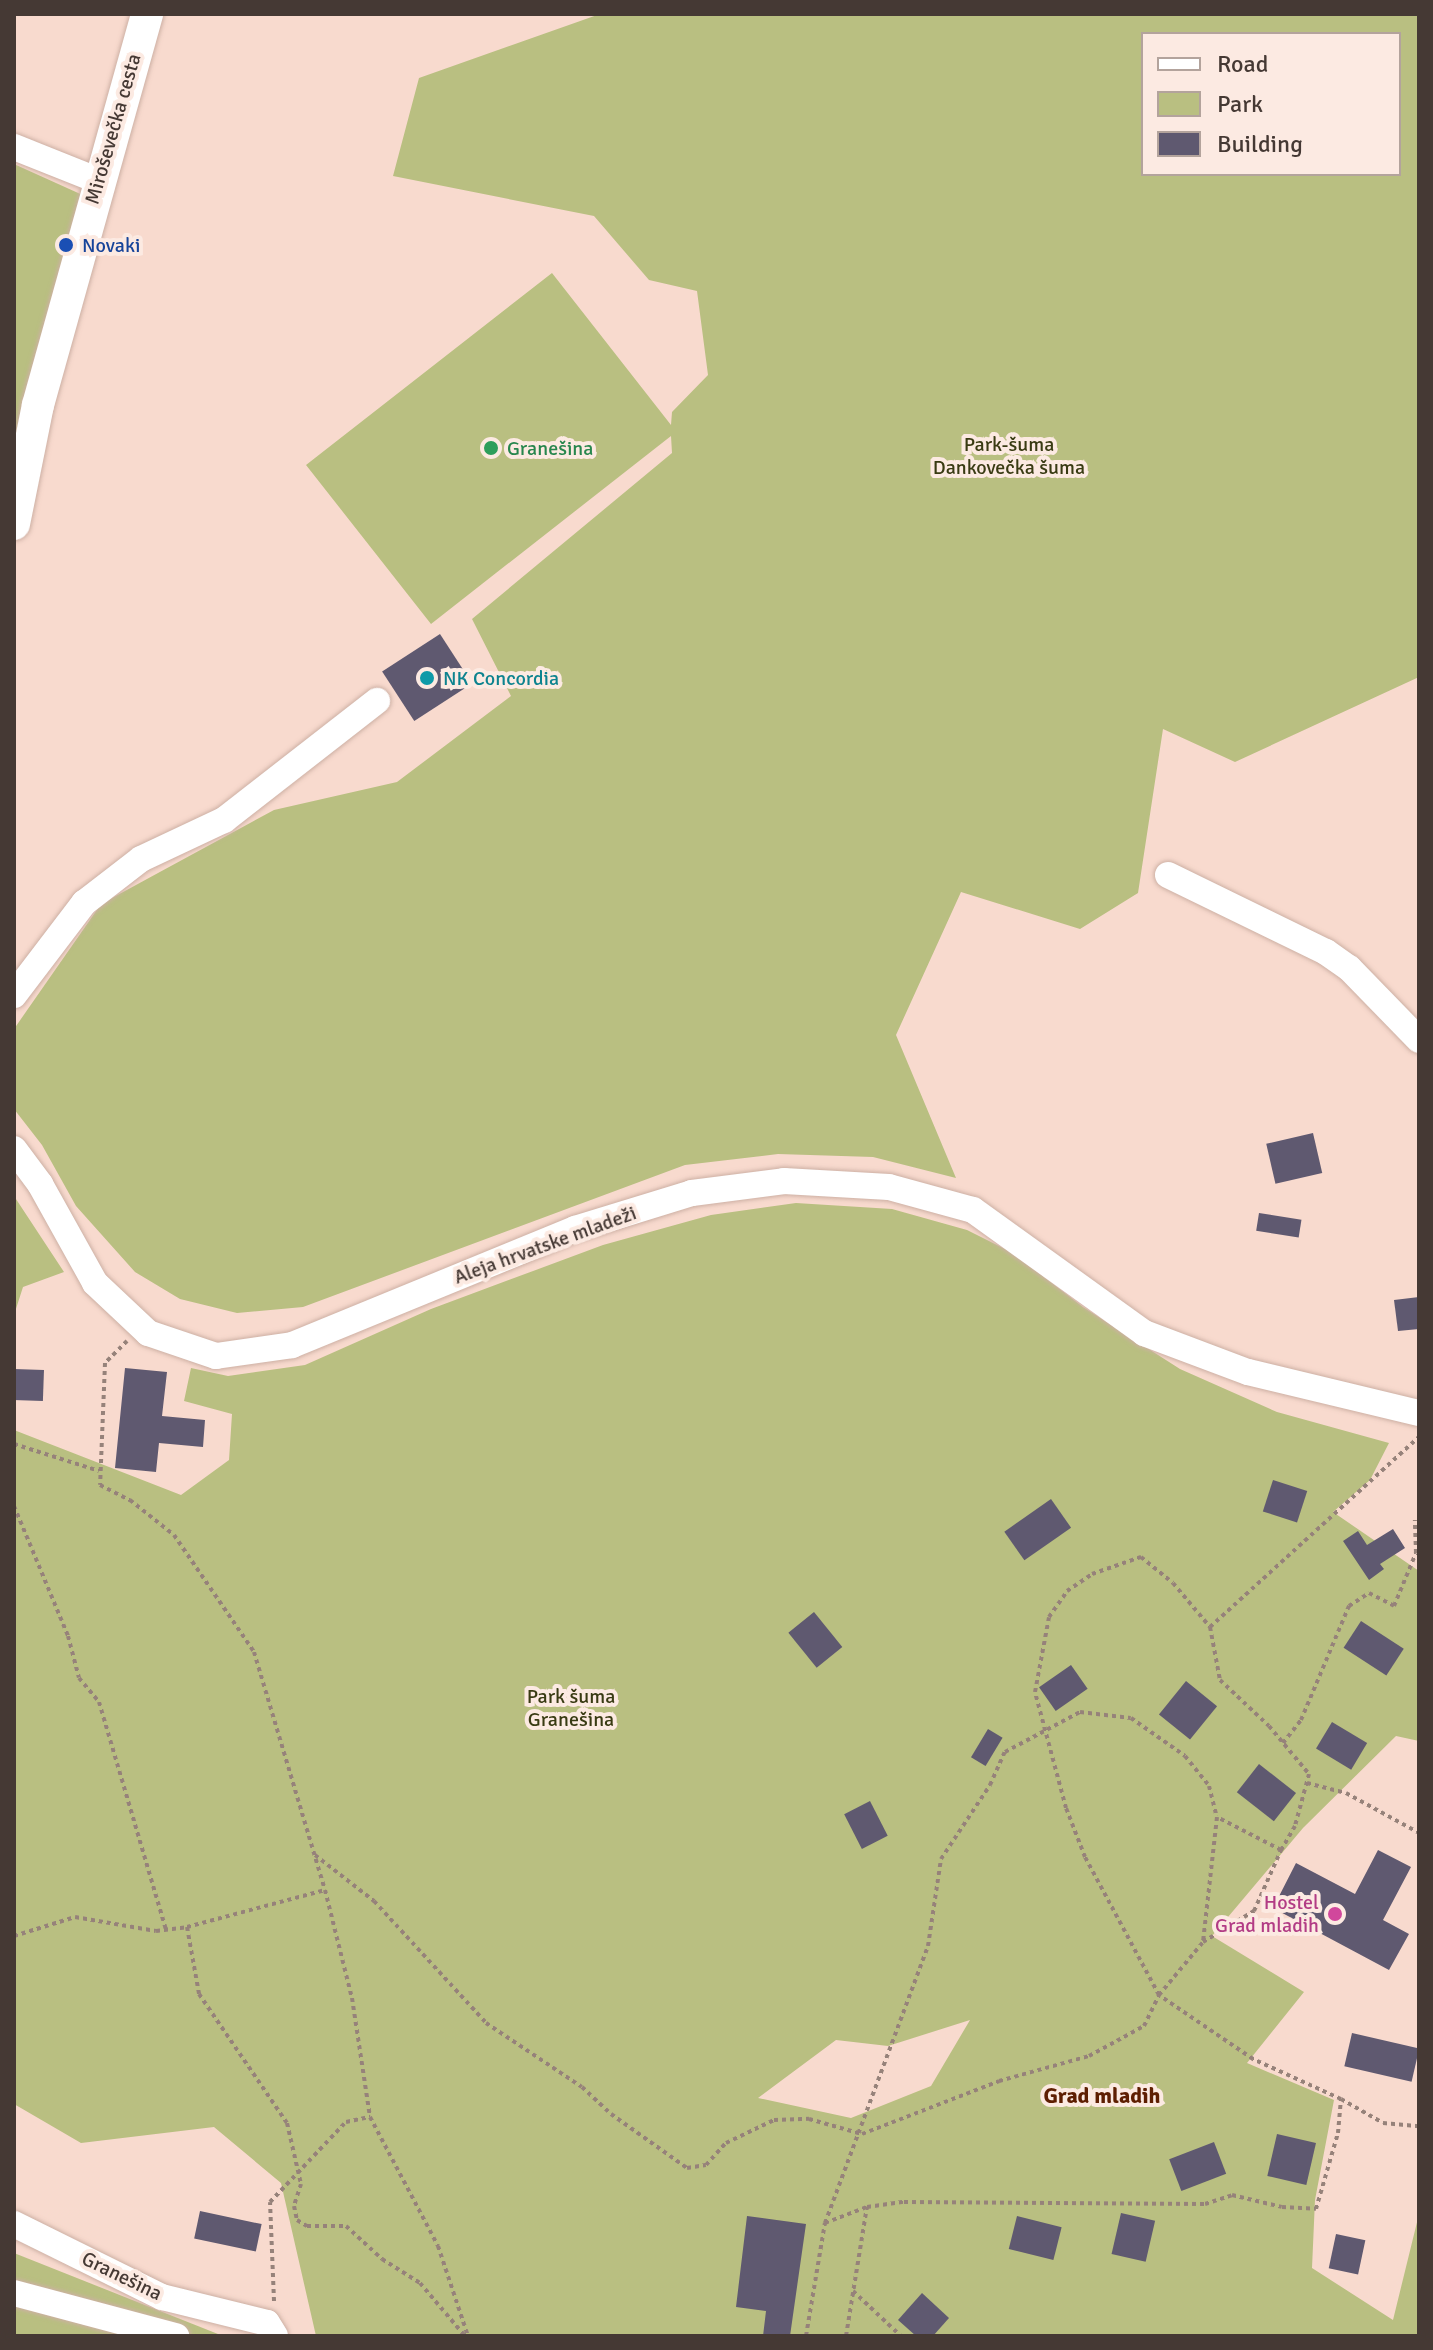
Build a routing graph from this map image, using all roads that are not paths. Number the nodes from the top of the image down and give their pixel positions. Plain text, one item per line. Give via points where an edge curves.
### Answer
1 (147, 14) edge
2 (14, 147) edge
3 (97, 180) junction
4 (14, 524) edge
5 (377, 701) dead end
6 (1168, 875) dead end
7 (14, 995) edge
8 (1419, 1040) edge
9 (14, 1149) edge
10 (1419, 1413) edge
11 (14, 2224) edge
12 (14, 2293) edge
13 (274, 2334) edge
14 (176, 2336) edge

1 - 3 main road, Miroševečka cesta
2 - 3 street
3 - 4 main road, Miroševečka cesta via 38,405
5 - 7 street via 224,820 141,859 84,903
6 - 8 street via 1326,952 1349,968
9 - 10 street, Aleja hrvatske mladeži via 40,1184 95,1283 148,1333 216,1356 292,1345 575,1229 692,1193 784,1181 889,1187 973,1210 1144,1333 1248,1372
11 - 13 street, Granešina via 162,2297 267,2323
12 - 14 street

